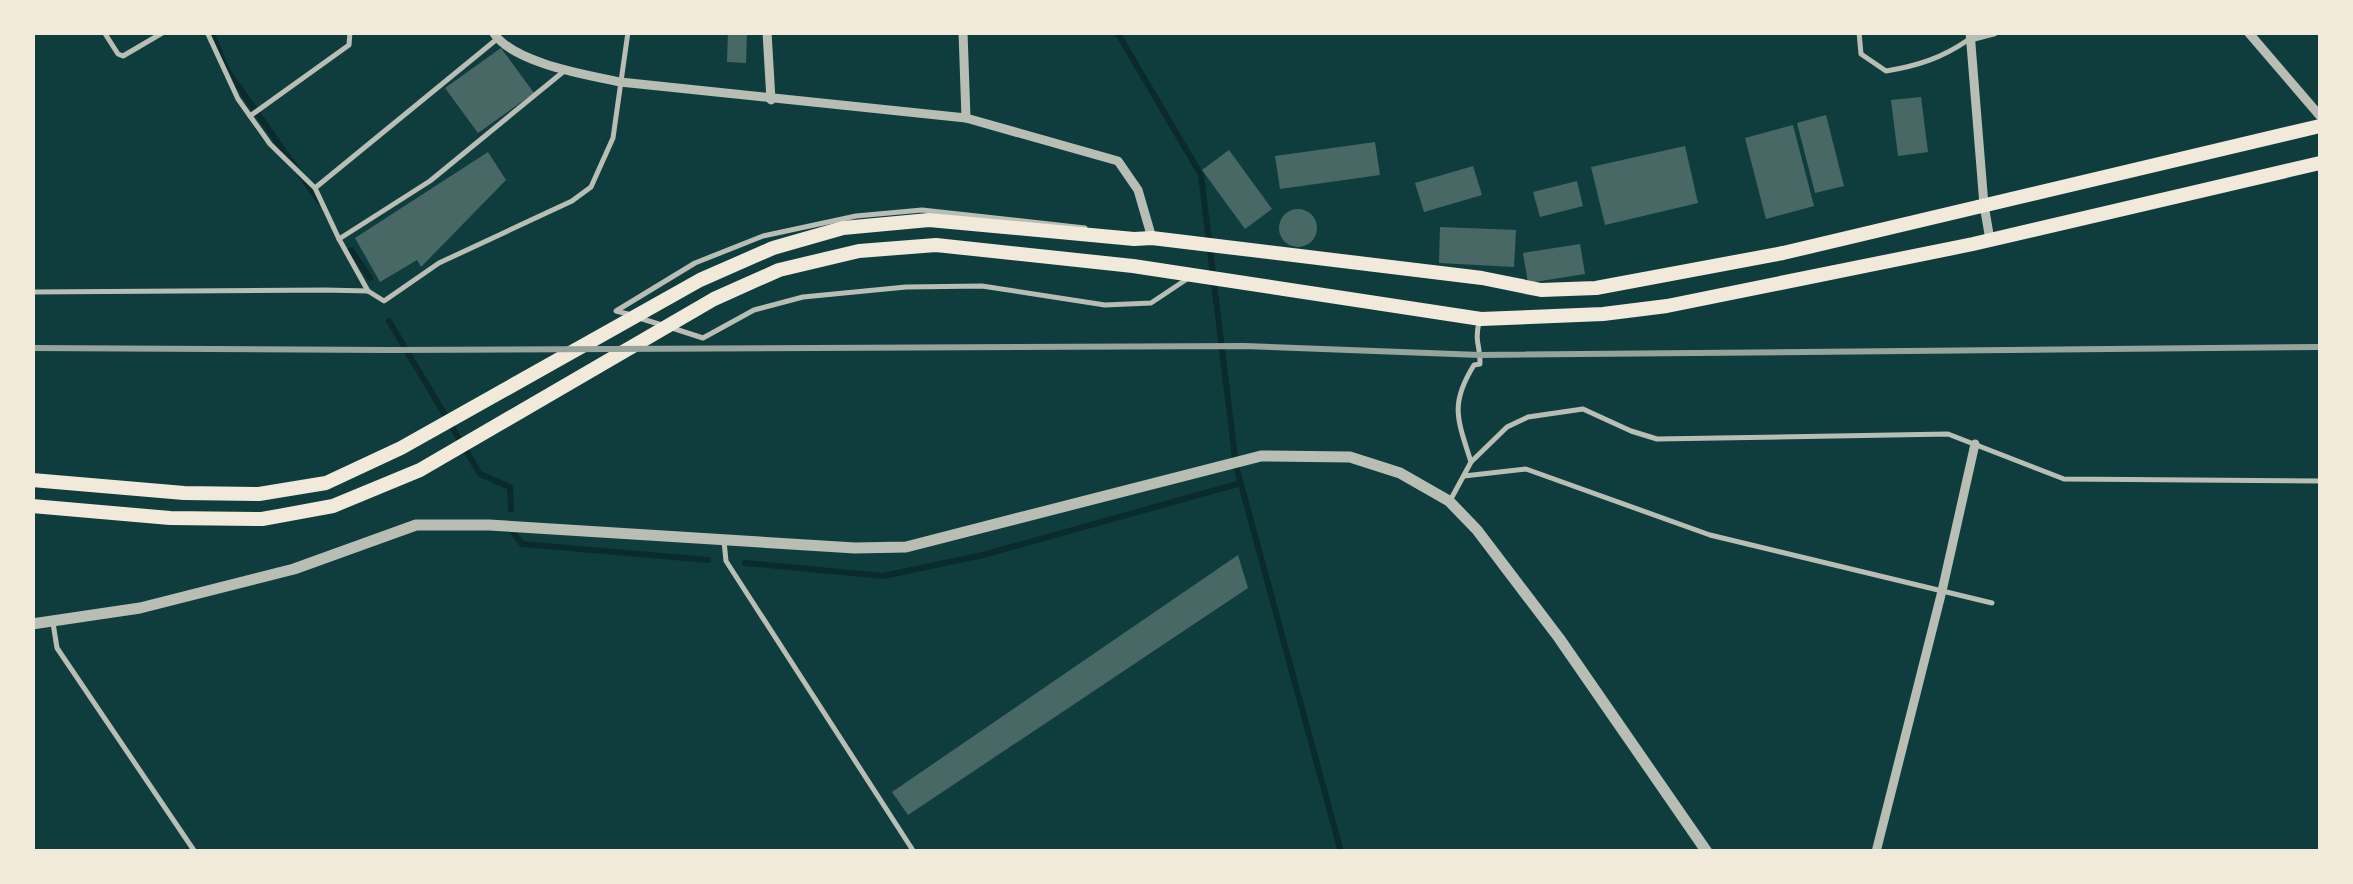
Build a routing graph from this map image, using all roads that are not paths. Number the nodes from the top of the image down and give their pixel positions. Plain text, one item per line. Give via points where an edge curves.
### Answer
1 (104, 32) edge
2 (164, 32) edge
3 (208, 32) edge
4 (350, 32) edge
5 (628, 32) edge
6 (767, 32) edge
7 (963, 32) edge
8 (1859, 32) edge
9 (1994, 32) edge
10 (2248, 32) edge
11 (1970, 35) edge
12 (495, 36) edge
13 (565, 70) junction
14 (620, 82) junction
15 (771, 100) junction
16 (250, 116) junction
17 (2320, 116) edge
18 (966, 118) junction
19 (2320, 126) edge
20 (2320, 163) edge
21 (315, 188) junction
22 (1984, 205) junction
23 (1152, 238) junction
24 (339, 239) junction
25 (1990, 240) junction
26 (1783, 253) junction
27 (1191, 276) junction
28 (1792, 280) junction
29 (368, 291) junction
30 (32, 292) edge
31 (1480, 318) junction
32 (1975, 444) junction
33 (1470, 462) junction
34 (1464, 476) junction
35 (32, 480) edge
36 (2320, 481) edge
37 (1450, 502) junction
38 (32, 506) edge
39 (723, 538) junction
40 (1942, 591) junction
41 (1992, 604) dead end
42 (53, 623) junction
43 (32, 624) edge
44 (194, 852) edge
45 (914, 852) edge
46 (1707, 852) edge
47 (1876, 852) edge

1 - 2 lane via 123,56
3 - 16 lane
4 - 16 lane via 349,45
5 - 14 lane
6 - 15 street
7 - 18 street
8 - 11 lane via 1862,54 1886,71 1949,53
9 - 11 street
10 - 17 street
11 - 22 street
12 - 13 street
12 - 21 lane
13 - 14 street
13 - 24 lane via 430,181
14 - 15 street
14 - 29 lane via 613,138 592,188 438,263 384,301
15 - 18 street
16 - 21 lane
18 - 23 street via 1118,161 1138,190
19 - 22 main road
20 - 25 main road
21 - 24 lane
22 - 25 street
22 - 26 main road
23 - 26 main road via 1541,290 1596,288
23 - 27 lane via 922,210 856,216 746,243 695,263 616,310 702,338 754,310 803,297 982,286 1105,305 1151,304
23 - 35 main road via 928,220 843,228 772,248 700,280 401,448 326,483 259,494
24 - 29 lane
25 - 28 main road
26 - 28 main road
27 - 31 main road
27 - 38 main road via 936,246 860,251 779,270 714,300 420,470 333,506 262,519
28 - 31 main road via 1668,306
29 - 30 lane
31 - 33 lane via 1474,343 1480,364 1464,382 1456,412
32 - 33 lane via 1948,434 1657,439 1582,408 1507,427
32 - 36 lane via 2064,479
32 - 40 street
33 - 34 lane
34 - 37 lane
34 - 40 lane via 1526,469 1710,536
37 - 39 street via 1400,472 1350,458 1261,456 906,547
37 - 46 street via 1509,570
39 - 42 street via 416,526 294,569
39 - 45 lane via 726,561
40 - 41 lane
40 - 47 street
42 - 43 street
42 - 44 lane via 57,648

